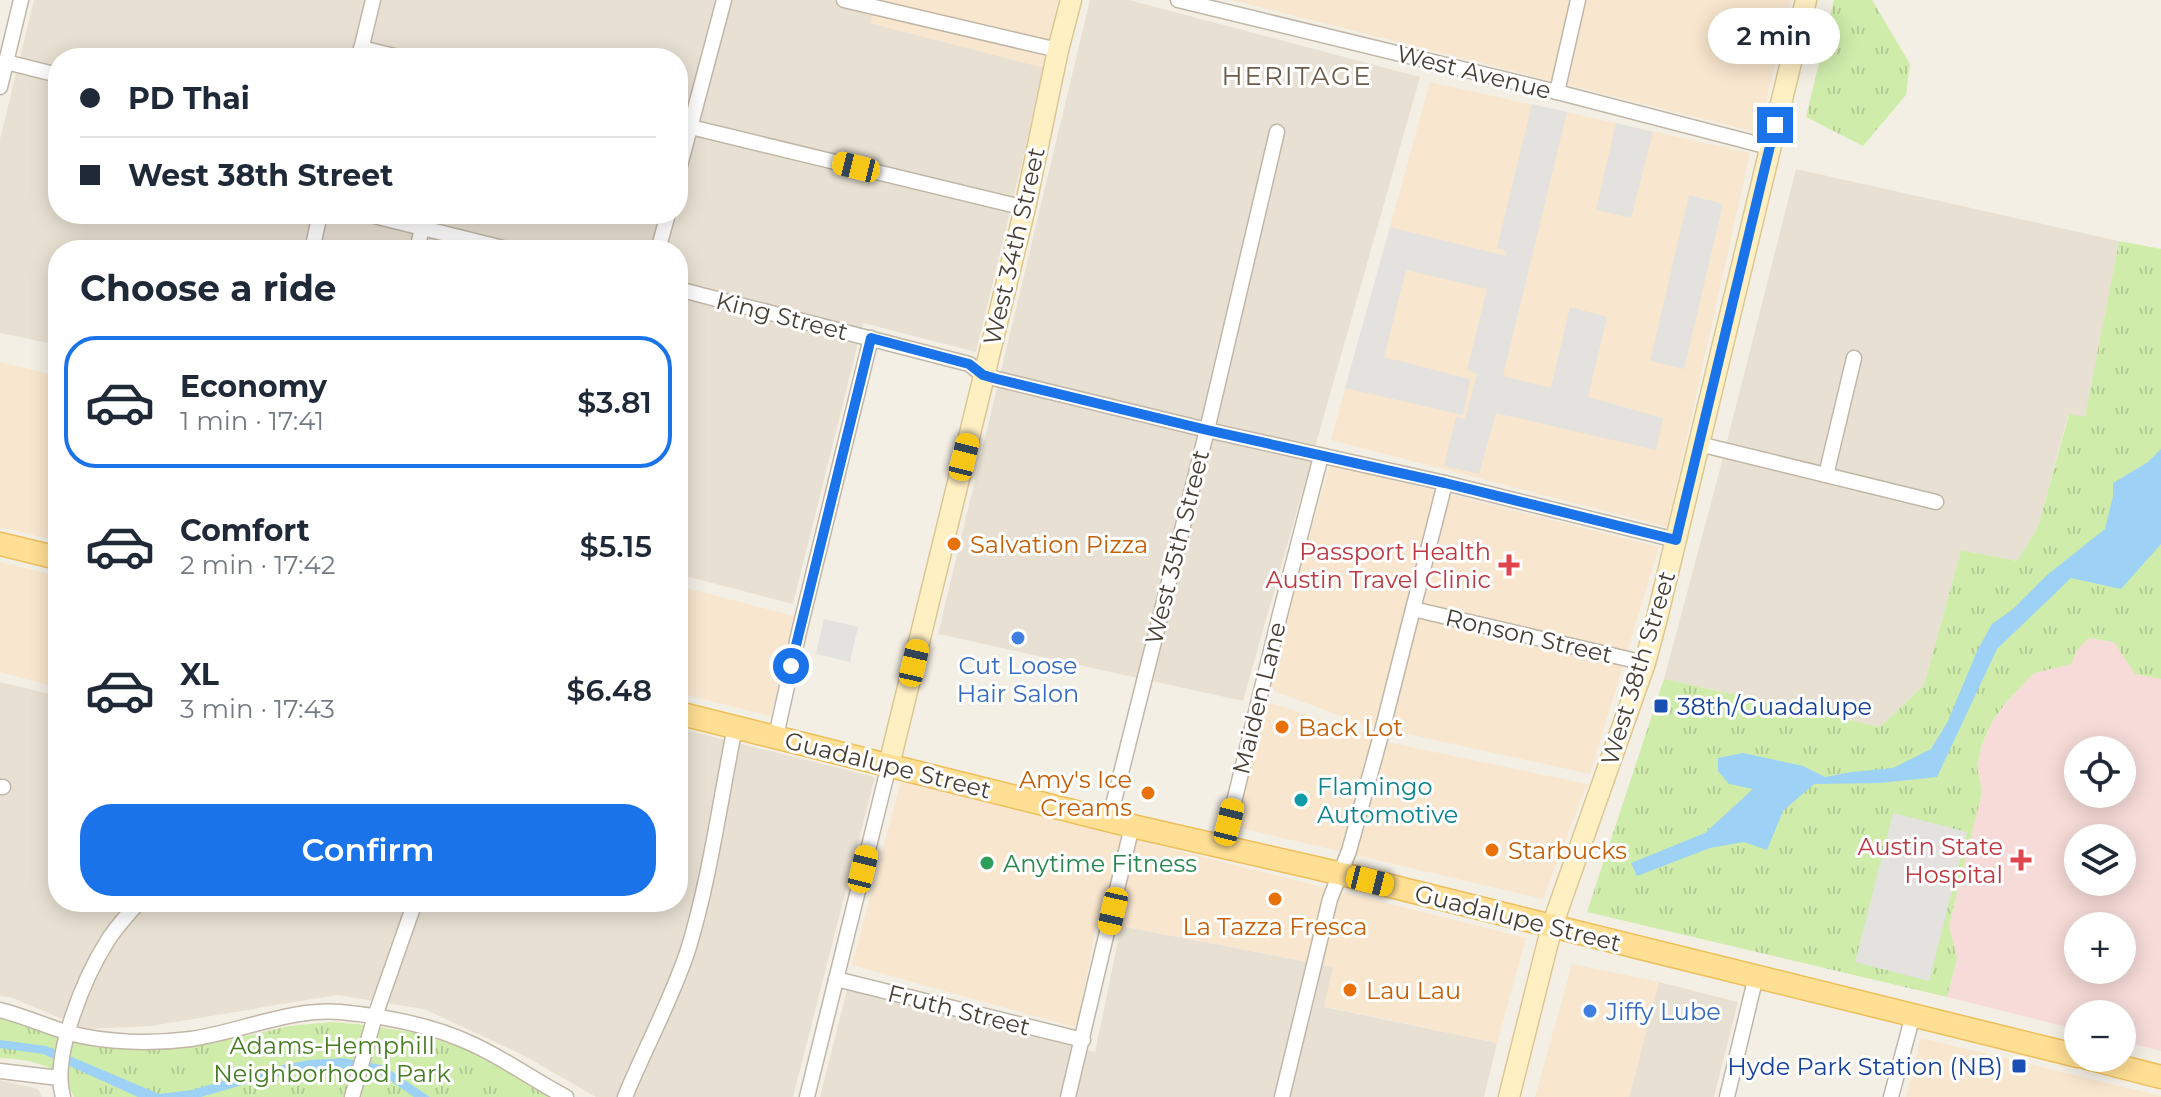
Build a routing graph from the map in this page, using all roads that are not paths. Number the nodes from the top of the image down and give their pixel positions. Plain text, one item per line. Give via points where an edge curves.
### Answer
1 (21, 0) edge
2 (373, 0) edge
3 (724, 0) edge
4 (844, 0) edge
5 (1071, 0) edge
6 (1178, 0) edge
7 (1578, 0) edge
8 (1806, 0) edge
9 (361, 48) edge
10 (1058, 50) junction
11 (6, 62) junction
12 (48, 72) edge
13 (0, 87) edge
14 (1557, 92) junction
15 (688, 112) edge
16 (688, 126) edge
17 (1277, 132) dead end
18 (1769, 147) junction
19 (1025, 208) junction
20 (406, 224) edge
21 (422, 228) junction
22 (419, 240) edge
23 (471, 240) edge
24 (688, 292) edge
25 (871, 338) junction
26 (1854, 358) dead end
27 (983, 375) junction
28 (1207, 430) junction
29 (1699, 444) junction
30 (1321, 456) junction
31 (1826, 475) junction
32 (1445, 483) junction
33 (1936, 502) dead end
34 (1676, 540) junction
35 (0, 544) edge
36 (48, 556) edge
37 (1413, 609) junction
38 (1645, 663) junction
39 (688, 715) edge
40 (735, 727) junction
41 (776, 736) junction
42 (889, 765) junction
43 (1109, 821) junction
44 (1132, 826) junction
45 (1223, 847) junction
46 (1342, 874) junction
47 (131, 912) edge
48 (411, 912) edge
49 (1552, 926) junction
50 (1756, 976) junction
51 (836, 979) junction
52 (0, 1010) edge
53 (1913, 1015) junction
54 (375, 1016) junction
55 (68, 1032) junction
56 (1083, 1040) junction
57 (2064, 1053) edge
58 (62, 1064) junction
59 (0, 1071) edge
60 (2136, 1071) edge
61 (2161, 1077) edge
62 (63, 1097) edge
63 (352, 1097) edge
64 (566, 1097) edge
65 (625, 1097) edge
66 (807, 1097) edge
67 (1068, 1097) edge
68 (1282, 1097) edge
69 (1509, 1097) edge
70 (1727, 1097) edge
71 (1891, 1097) edge

1 - 11 street
2 - 9 street
3 - 15 street
4 - 10 street
5 - 10 main road, West 34th Street
6 - 14 street, West Avenue
7 - 14 street
8 - 18 main road, West 38th Street
10 - 19 main road, West 34th Street
11 - 12 street
11 - 13 street
14 - 18 street, West Avenue
16 - 19 street
17 - 28 street, West 35th Street
18 - 29 main road, West 38th Street
19 - 27 main road, West 34th Street
20 - 21 street
21 - 22 street
21 - 23 street
24 - 25 street, King Street
25 - 27 street, King Street via 969,364
25 - 41 street
26 - 31 street
27 - 28 street, King Street
27 - 42 main road, West 34th Street
28 - 30 street, King Street
28 - 43 street, West 35th Street
29 - 31 street
29 - 34 main road, West 38th Street
30 - 32 street, King Street
30 - 45 street, Maiden Lane
31 - 33 street
32 - 34 street, King Street
32 - 37 street
34 - 38 main road, West 38th Street
35 - 36 main road
37 - 38 street, Ronson Street
37 - 46 street
38 - 49 main road, West 38th Street
39 - 40 main road, Guadalupe Street
40 - 41 main road, Guadalupe Street
40 - 65 street via 688,948
41 - 42 main road, Guadalupe Street
42 - 43 main road, Guadalupe Street
42 - 51 street, West 34th Street
43 - 44 main road, Guadalupe Street
44 - 45 main road, Guadalupe Street
44 - 56 street
45 - 46 main road, Guadalupe Street
46 - 49 main road, Guadalupe Street
46 - 68 street via 1330,899
47 - 55 street via 94,966
48 - 54 street
49 - 50 main road, Guadalupe Street
49 - 69 main road, West 38th Street
50 - 53 main road, Guadalupe Street
50 - 70 street
51 - 56 street, Fruth Street
51 - 66 street, West 34th Street
52 - 55 street
53 - 57 main road, Guadalupe Street
53 - 71 street
54 - 55 street via 305,1014 187,1039 114,1040
54 - 63 street
54 - 64 street via 451,1035
55 - 58 street
56 - 67 street
58 - 59 street
58 - 62 street
60 - 61 main road

